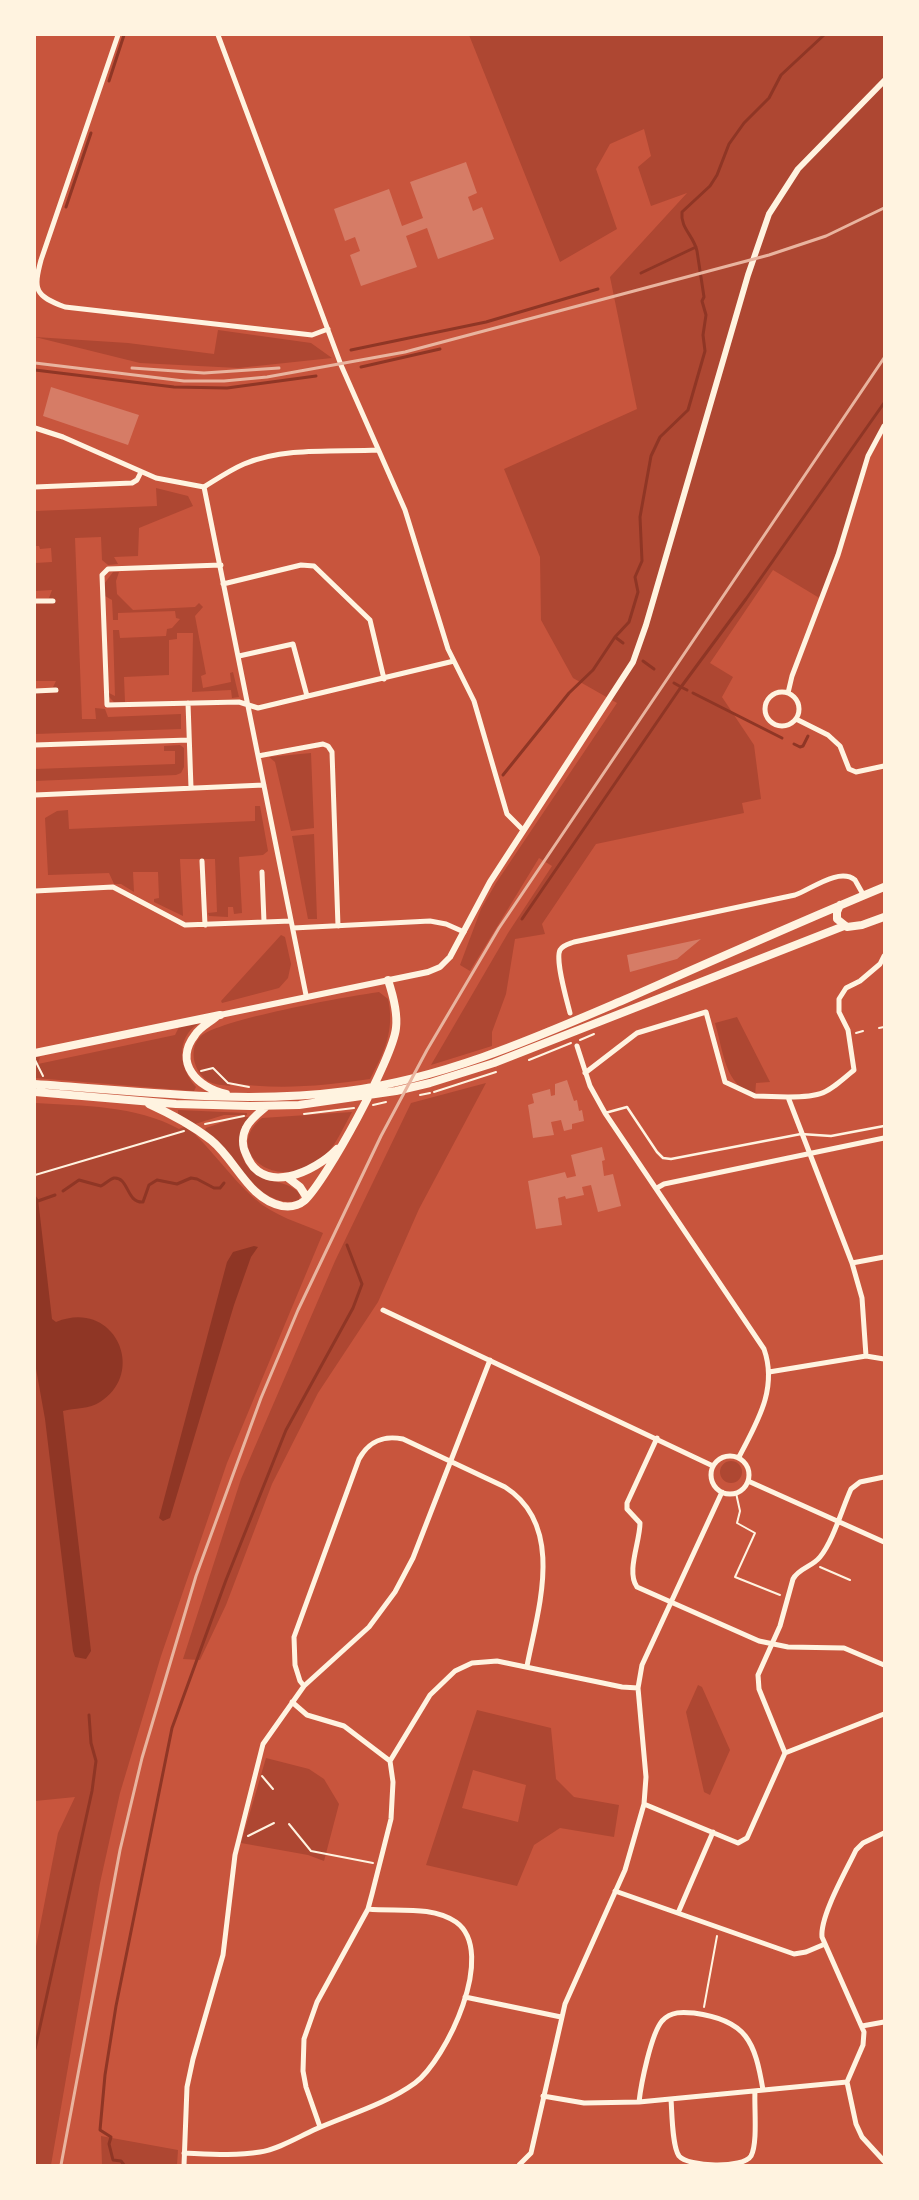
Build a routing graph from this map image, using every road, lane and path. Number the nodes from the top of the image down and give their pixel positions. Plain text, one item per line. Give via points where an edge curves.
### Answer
1 (118, 35) edge
2 (218, 35) edge
3 (884, 81) edge
4 (328, 329) junction
5 (884, 426) edge
6 (35, 428) edge
7 (378, 450) junction
8 (141, 472) junction
9 (35, 487) edge
10 (204, 487) junction
11 (220, 565) junction
12 (224, 584) junction
13 (35, 601) edge
14 (53, 601) dead end
15 (239, 656) junction
16 (454, 661) junction
17 (384, 679) junction
18 (56, 690) dead end
19 (35, 691) edge
20 (788, 693) junction
21 (307, 696) junction
22 (188, 703) junction
23 (249, 705) junction
24 (796, 719) junction
25 (189, 740) junction
26 (35, 745) edge
27 (258, 756) junction
28 (884, 766) edge
29 (264, 785) junction
30 (191, 788) junction
31 (35, 795) edge
32 (523, 830) junction
33 (202, 861) dead end
34 (262, 872) dead end
35 (884, 887) edge
36 (35, 891) edge
37 (864, 896) junction
38 (840, 905) junction
39 (884, 917) edge
40 (292, 921) junction
41 (264, 922) junction
42 (205, 925) junction
43 (338, 926) junction
44 (844, 926) junction
45 (293, 928) junction
46 (464, 932) junction
47 (884, 956) edge
48 (388, 980) junction
49 (306, 996) junction
50 (570, 1014) dead end
51 (220, 1015) junction
52 (884, 1027) edge
53 (879, 1028) dead end
54 (577, 1046) dead end
55 (35, 1053) edge
56 (585, 1073) junction
57 (35, 1084) edge
58 (35, 1092) edge
59 (347, 1095) junction
60 (788, 1097) junction
61 (244, 1098) junction
62 (145, 1102) junction
63 (268, 1106) junction
64 (605, 1112) junction
65 (884, 1126) edge
66 (181, 1132) dead end
67 (801, 1134) junction
68 (884, 1138) edge
69 (342, 1144) junction
70 (810, 1153) junction
71 (35, 1175) edge
72 (287, 1177) junction
73 (657, 1188) junction
74 (307, 1198) junction
75 (884, 1257) edge
76 (852, 1264) junction
77 (383, 1310) dead end
78 (866, 1356) junction
79 (884, 1359) edge
80 (490, 1360) junction
81 (769, 1372) junction
82 (657, 1438) junction
83 (739, 1457) junction
84 (450, 1461) junction
85 (714, 1466) junction
86 (884, 1477) edge
87 (748, 1481) junction
88 (722, 1492) junction
89 (736, 1493) junction
90 (838, 1521) junction
91 (884, 1542) edge
92 (824, 1569) dead end
93 (850, 1580) dead end
94 (787, 1597) junction
95 (671, 1602) junction
96 (772, 1644) junction
97 (884, 1665) edge
98 (527, 1666) junction
99 (304, 1686) junction
100 (638, 1688) junction
101 (292, 1702) junction
102 (884, 1714) edge
103 (785, 1753) junction
104 (390, 1761) junction
105 (255, 1772) junction
106 (273, 1789) dead end
107 (644, 1804) junction
108 (274, 1823) dead end
109 (289, 1824) dead end
110 (712, 1832) junction
111 (884, 1833) edge
112 (238, 1838) junction
113 (381, 1865) junction
114 (615, 1891) junction
115 (368, 1909) junction
116 (678, 1913) junction
117 (718, 1928) junction
118 (825, 1944) junction
119 (466, 1997) junction
120 (703, 2014) junction
121 (561, 2017) junction
122 (884, 2022) edge
123 (862, 2026) junction
124 (847, 2082) junction
125 (763, 2090) junction
126 (755, 2091) junction
127 (543, 2096) junction
128 (671, 2099) junction
129 (638, 2102) junction
130 (320, 2127) junction
131 (184, 2153) junction
132 (884, 2161) edge
133 (184, 2165) edge
134 (519, 2165) edge

1 - 4 street via 41,260 36,286 39,293 48,301 65,307 312,335
2 - 4 street
3 - 32 street via 798,169 769,214 748,275 641,642 620,684
4 - 7 street
5 - 20 street via 868,456 838,555
6 - 8 street
7 - 10 street via 302,452 268,458 245,464
7 - 16 street via 405,510
8 - 9 street via 132,483
8 - 10 street
10 - 11 street
11 - 12 street
11 - 22 street via 108,568 102,575 107,705
12 - 15 street
12 - 17 street via 301,565 314,566 370,620
13 - 14 street
15 - 21 street via 293,644
15 - 23 street
16 - 17 street
16 - 32 street via 474,701 507,814
17 - 21 street
18 - 19 street
20 - 24 street via 799,704
20 - 24 street via 771,696 765,711 770,722 781,726
21 - 23 street via 258,708
22 - 23 street via 239,702
22 - 25 street
23 - 27 street
24 - 28 street via 828,735 840,746 850,769 856,772
25 - 26 street
25 - 30 street
27 - 29 street
27 - 43 street via 323,744 332,752
29 - 30 street
29 - 40 street
30 - 31 street
32 - 46 street via 490,882
33 - 42 street
34 - 41 street
35 - 37 main road
36 - 42 street via 114,887 185,925
37 - 38 main road
37 - 50 street via 856,880 844,876 824,880 794,895 564,946 559,960
38 - 44 main road via 838,922
38 - 59 main road via 496,1053
39 - 44 main road via 856,927
40 - 41 street
40 - 45 street
41 - 42 street
43 - 45 street
43 - 46 street via 430,921
44 - 59 main road via 494,1063 430,1084
45 - 49 street
46 - 48 street via 450,957 440,967
47 - 60 street via 880,964 860,981 846,988 839,1000 848,1030 854,1070 828,1092
48 - 49 street
48 - 69 main road via 396,1016 392,1046
49 - 51 street
51 - 55 main road
51 - 61 main road via 194,1036 188,1051 188,1064 201,1085
52 - 53 path
54 - 56 street
56 - 60 street via 637,1033 706,1012 725,1082 755,1096
56 - 64 street
57 - 61 main road
58 - 62 main road
59 - 61 main road
59 - 63 main road
60 - 67 street
62 - 63 main road
62 - 74 main road via 186,1122 212,1141 255,1192 267,1200 289,1206
63 - 72 main road via 246,1129 243,1140 245,1152 258,1171 274,1177
64 - 67 lane via 627,1107 657,1152 663,1158 671,1159
64 - 73 street
65 - 67 lane via 831,1136
66 - 71 path
67 - 70 street
68 - 70 street
69 - 72 main road via 316,1166
69 - 74 main road via 325,1176
70 - 73 street
70 - 76 street
72 - 74 main road via 300,1187
73 - 81 street via 760,1342
75 - 76 street
76 - 78 street via 862,1298
77 - 80 street
78 - 79 street
78 - 81 street
80 - 82 street
80 - 84 street
81 - 83 street via 768,1394
82 - 85 street
82 - 95 street via 626,1503 627,1509 640,1523 633,1582 637,1587
83 - 85 street via 723,1457
83 - 87 street via 748,1467
84 - 98 street via 505,1487 518,1496 530,1512 544,1553 544,1579
84 - 99 street via 413,1558 395,1592 368,1627
84 - 99 street via 395,1437 374,1441 362,1452 292,1645 295,1665
85 - 88 street via 713,1482
86 - 90 street via 860,1482 851,1489
87 - 89 street
87 - 90 street
88 - 89 street
88 - 95 street
89 - 94 path via 740,1511 737,1522 755,1532 735,1577
90 - 91 street
90 - 94 street via 818,1560 796,1573
92 - 93 path
94 - 96 street
95 - 96 street via 759,1642
95 - 100 street via 642,1665
96 - 97 street via 844,1648
96 - 103 street via 758,1675 759,1689
98 - 100 street
98 - 104 street via 487,1660 455,1671 422,1705
99 - 101 street
100 - 107 street via 646,1777
101 - 104 street via 307,1715 344,1726
101 - 105 street via 263,1744
102 - 103 street
103 - 110 street via 744,1841 738,1842
104 - 113 street via 394,1782 392,1819
105 - 106 path via 266,1778
105 - 112 street
107 - 110 street
107 - 114 street via 630,1856
108 - 112 path via 247,1837
109 - 113 path via 310,1851
110 - 116 street
111 - 118 street via 863,1842 856,1850 822,1925
112 - 131 street via 223,1955 201,2028 188,2087
113 - 115 street
114 - 116 street
114 - 121 street
115 - 119 street via 422,1911 446,1917 462,1927 472,1949
115 - 130 street via 317,2002 304,2039 303,2071
116 - 117 street
117 - 118 street via 794,1954
117 - 120 path
118 - 123 street
119 - 121 street
119 - 130 street via 447,2044 424,2076 391,2097
120 - 125 street via 728,2021 742,2031 753,2048
120 - 129 street via 679,2012 663,2020 657,2029
121 - 127 street
122 - 123 street
123 - 124 street via 863,2045
124 - 125 street
124 - 132 street via 862,2137
125 - 126 street
126 - 128 street
126 - 128 street via 754,2146 748,2160 740,2164 694,2163 681,2158 676,2150
127 - 129 street via 584,2103
127 - 134 street via 531,2152
128 - 129 street
130 - 131 street via 263,2152
131 - 133 street

